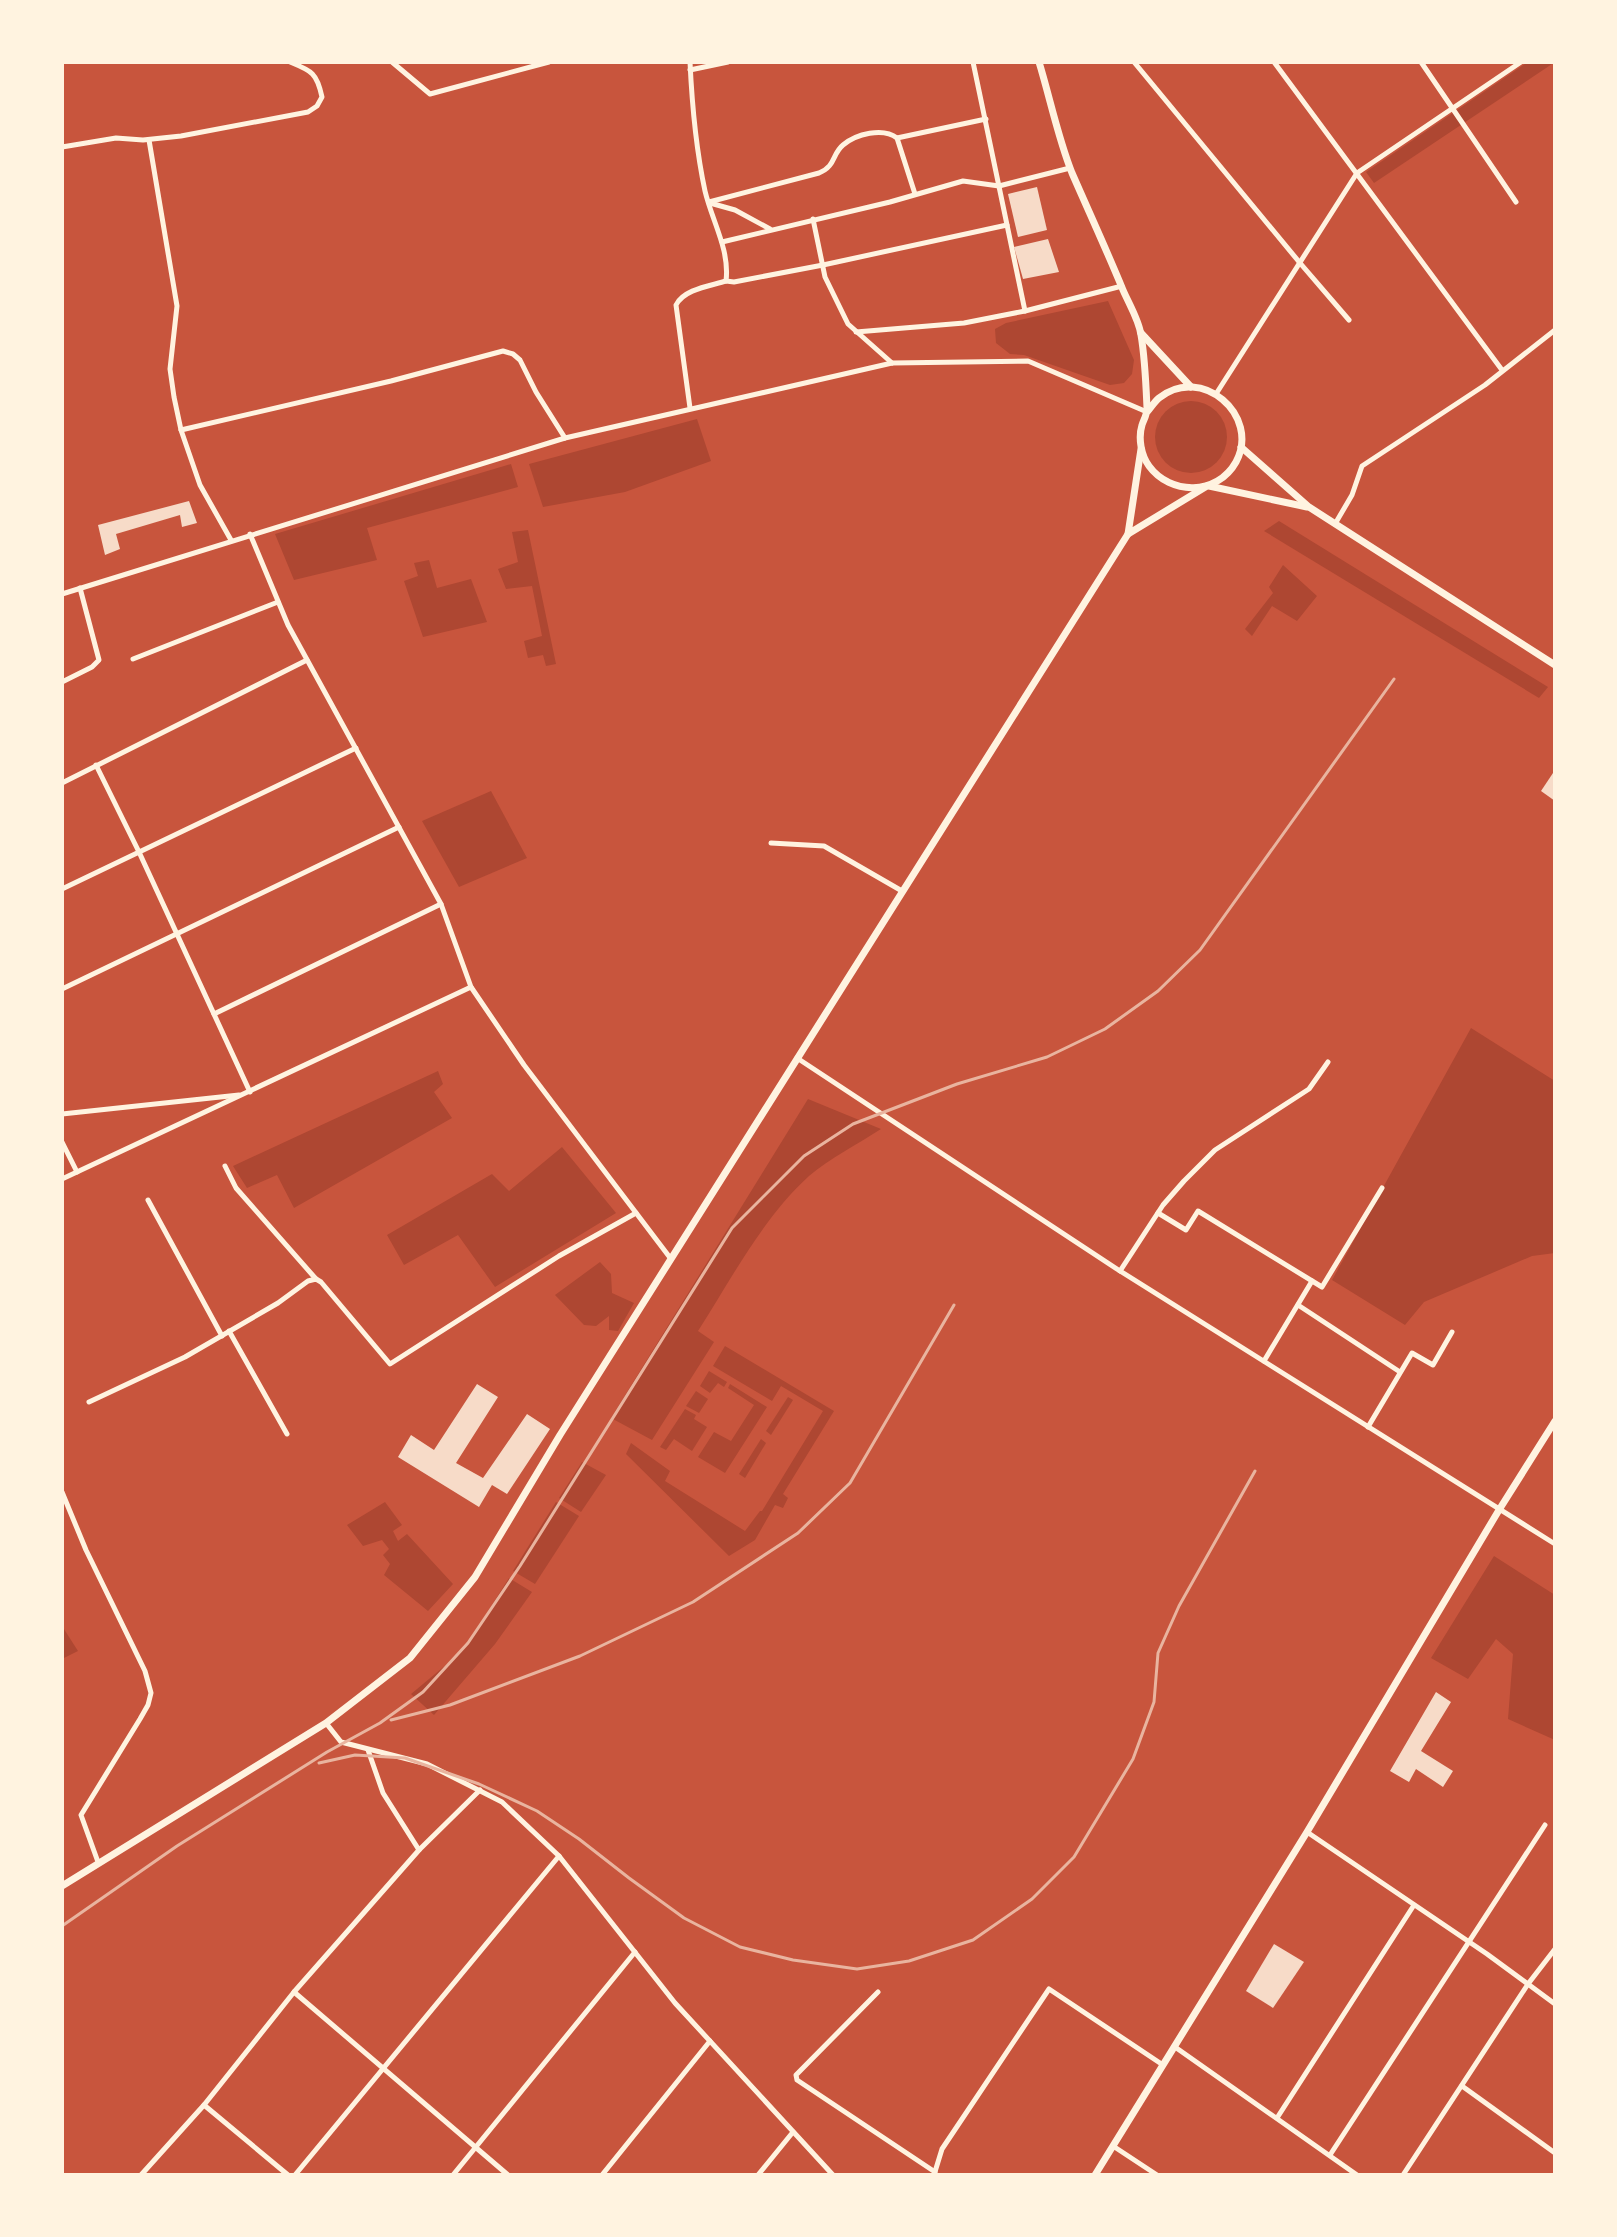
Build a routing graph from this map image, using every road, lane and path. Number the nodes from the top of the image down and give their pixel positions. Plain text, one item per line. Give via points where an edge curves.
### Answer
1 (290, 62) edge
2 (311, 62) edge
3 (392, 62) edge
4 (549, 62) edge
5 (690, 62) edge
6 (728, 62) edge
7 (973, 62) edge
8 (1039, 62) edge
9 (1134, 62) edge
10 (1274, 62) edge
11 (1421, 62) edge
12 (1521, 62) edge
13 (301, 66) junction
14 (690, 70) junction
15 (1453, 108) junction
16 (986, 119) junction
17 (897, 138) junction
18 (149, 140) junction
19 (62, 147) edge
20 (1070, 168) junction
21 (1357, 173) junction
22 (999, 186) junction
23 (915, 194) junction
24 (709, 202) junction
25 (1516, 202) dead end
26 (813, 219) junction
27 (1007, 225) junction
28 (771, 230) junction
29 (722, 242) junction
30 (1300, 263) junction
31 (823, 265) junction
32 (726, 281) junction
33 (1122, 286) junction
34 (1025, 311) junction
35 (1349, 320) dead end
36 (1555, 330) edge
37 (856, 332) junction
38 (1141, 333) junction
39 (892, 363) junction
40 (1502, 370) junction
41 (1191, 387) junction
42 (1216, 394) junction
43 (690, 408) junction
44 (1147, 412) junction
45 (181, 430) junction
46 (565, 438) junction
47 (1141, 446) junction
48 (1241, 447) junction
49 (1209, 485) junction
50 (1309, 507) junction
51 (1335, 524) junction
52 (250, 534) junction
53 (1128, 534) junction
54 (231, 540) junction
55 (80, 588) junction
56 (62, 594) edge
57 (278, 602) junction
58 (133, 659) dead end
59 (307, 660) junction
60 (1555, 665) edge
61 (62, 682) edge
62 (356, 748) junction
63 (96, 765) junction
64 (62, 783) edge
65 (399, 827) junction
66 (771, 843) dead end
67 (139, 852) junction
68 (62, 889) edge
69 (902, 891) junction
70 (441, 904) junction
71 (177, 933) junction
72 (471, 987) junction
73 (62, 989) edge
74 (214, 1014) junction
75 (797, 1058) junction
76 (1328, 1062) dead end
77 (247, 1093) junction
78 (62, 1114) edge
79 (62, 1142) edge
80 (225, 1166) dead end
81 (77, 1172) junction
82 (62, 1179) edge
83 (1382, 1188) dead end
84 (148, 1200) dead end
85 (636, 1213) junction
86 (1158, 1213) junction
87 (671, 1259) junction
88 (1120, 1271) junction
89 (316, 1279) junction
90 (1312, 1281) junction
91 (1298, 1305) junction
92 (229, 1331) junction
93 (1452, 1332) dead end
94 (222, 1336) junction
95 (1264, 1361) junction
96 (1400, 1372) junction
97 (89, 1402) dead end
98 (1555, 1421) edge
99 (1368, 1427) junction
100 (287, 1434) dead end
101 (62, 1492) edge
102 (1499, 1510) junction
103 (1555, 1544) edge
104 (326, 1723) junction
105 (368, 1749) junction
106 (480, 1790) junction
107 (1545, 1825) dead end
108 (1307, 1832) junction
109 (419, 1850) junction
110 (559, 1856) junction
111 (98, 1862) junction
112 (62, 1886) edge
113 (1414, 1905) junction
114 (1470, 1943) junction
115 (1555, 1949) edge
116 (635, 1952) junction
117 (1528, 1984) junction
118 (294, 1992) junction
119 (878, 1992) dead end
120 (1555, 2004) edge
121 (710, 2041) junction
122 (1174, 2047) junction
123 (1163, 2065) junction
124 (384, 2069) junction
125 (1462, 2086) junction
126 (204, 2105) junction
127 (1277, 2118) junction
128 (793, 2132) junction
129 (1113, 2146) junction
130 (475, 2147) junction
131 (1555, 2153) edge
132 (1330, 2155) junction
133 (934, 2174) edge
134 (141, 2175) edge
135 (288, 2175) edge
136 (295, 2175) edge
137 (453, 2175) edge
138 (508, 2175) edge
139 (602, 2175) edge
140 (758, 2175) edge
141 (833, 2175) edge
142 (1095, 2175) edge
143 (1157, 2175) edge
144 (1357, 2175) edge
145 (1403, 2175) edge

1 - 13 street
2 - 13 street
3 - 4 street via 430,94
5 - 14 street
6 - 14 street
7 - 16 street
8 - 20 main road
9 - 30 street
10 - 21 street
11 - 15 street
12 - 15 street
13 - 18 street via 318,78 322,97 308,112
14 - 24 street
15 - 21 street
15 - 25 street
16 - 17 street
16 - 22 street
17 - 23 street
17 - 24 street via 883,132 859,136 844,144 825,170
18 - 19 street via 116,138
18 - 45 street via 177,306 170,369
20 - 22 street
20 - 33 main road
21 - 30 street
21 - 40 street
22 - 23 street via 963,181
22 - 27 street
23 - 26 street
24 - 28 street
24 - 29 street
26 - 28 street
26 - 31 street
27 - 31 street
27 - 34 street
28 - 29 street
29 - 32 street
30 - 35 street
30 - 42 street
31 - 32 street
31 - 37 street via 838,305
32 - 43 street via 686,294 676,305
33 - 34 street
33 - 38 main road
34 - 37 street via 964,323
36 - 40 street
37 - 39 street
38 - 41 main road
38 - 44 main road
39 - 43 street
39 - 44 street via 1028,361
40 - 51 street via 1362,466
41 - 42 main road
41 - 44 main road via 1166,394
42 - 48 main road via 1235,412
43 - 46 street
44 - 47 main road
45 - 46 street via 503,351 520,360
45 - 54 street via 200,485
46 - 52 street
47 - 49 main road via 1158,477 1191,489
47 - 53 main road
48 - 49 main road via 1230,470
48 - 50 main road
49 - 50 main road
49 - 53 main road
50 - 51 main road
51 - 60 main road
52 - 54 street
52 - 57 street
53 - 69 main road
54 - 55 street
55 - 56 street
55 - 61 street via 99,660
57 - 58 street
57 - 59 street
59 - 62 street
59 - 63 street
62 - 65 street
62 - 67 street
63 - 64 street
63 - 67 street
65 - 70 street
65 - 71 street
66 - 69 street via 824,846
67 - 68 street
67 - 71 street
69 - 75 main road
70 - 72 street
70 - 74 street
71 - 73 street
71 - 74 street
72 - 77 street
72 - 85 street
74 - 77 street
75 - 87 main road
75 - 88 street
76 - 86 street via 1309,1089 1215,1150
77 - 78 street
77 - 81 street
79 - 81 street
80 - 89 street via 236,1188
81 - 82 street
83 - 90 street via 1322,1287
84 - 94 street
85 - 87 street
85 - 89 street via 390,1364
86 - 88 street
86 - 90 street via 1186,1230 1198,1211
87 - 104 main road via 475,1577 410,1658
88 - 95 street
89 - 92 street
90 - 91 street
91 - 95 street
91 - 96 street
92 - 94 street
92 - 100 street
93 - 96 street via 1433,1365 1412,1353
94 - 97 street
95 - 99 street
96 - 99 street
98 - 102 main road
99 - 102 street
101 - 111 street via 151,1693 81,1815
102 - 103 street
102 - 108 main road
104 - 105 street via 341,1742
104 - 111 main road
105 - 106 street via 427,1764
105 - 109 street via 383,1793
106 - 109 street
106 - 110 street via 502,1802
107 - 114 street
108 - 113 street
108 - 122 main road
109 - 118 street
110 - 116 street
110 - 124 street
111 - 112 main road
113 - 114 street
113 - 127 street
114 - 117 street
114 - 132 street
115 - 117 street
116 - 121 street
116 - 130 street
117 - 120 street
117 - 125 street
118 - 124 street
118 - 126 street
119 - 133 street via 796,2075 797,2080
121 - 128 street
121 - 139 street
122 - 123 main road
122 - 127 street
123 - 129 main road
123 - 133 street via 1049,1989 942,2149
124 - 130 street
124 - 136 street
125 - 131 street
125 - 145 street
126 - 134 street
126 - 135 street
127 - 132 street
128 - 140 street
128 - 141 street
129 - 142 main road
129 - 143 street
130 - 137 street
130 - 138 street
132 - 144 street

